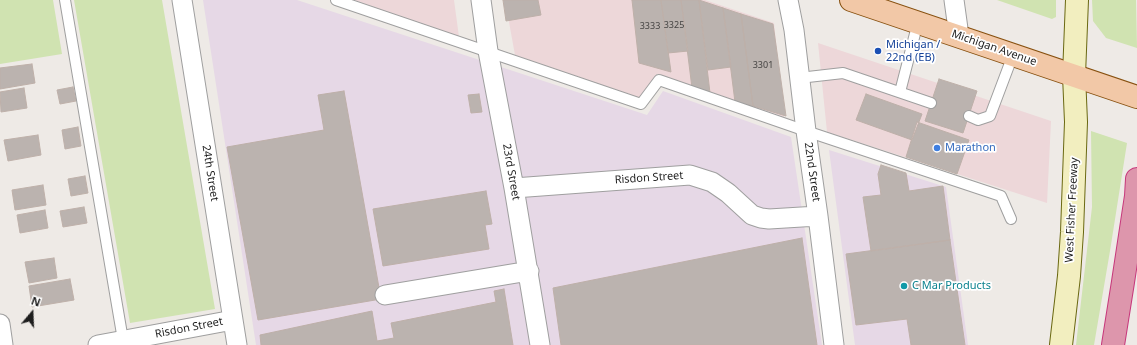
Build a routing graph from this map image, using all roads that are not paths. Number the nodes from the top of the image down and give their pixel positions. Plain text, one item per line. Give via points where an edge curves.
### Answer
1 (65, 0) edge
2 (182, 0) edge
3 (336, 0) edge
4 (481, 0) edge
5 (788, 0) edge
6 (851, 0) edge
7 (954, 0) edge
8 (1077, 0) edge
9 (918, 22) junction
10 (959, 36) junction
11 (488, 51) junction
12 (1013, 55) junction
13 (1074, 75) junction
14 (799, 78) junction
15 (900, 92) junction
16 (1137, 96) edge
17 (931, 103) dead end
18 (968, 116) dead end
19 (806, 131) junction
20 (1137, 179) edge
21 (514, 188) junction
22 (818, 216) junction
23 (1011, 219) dead end
24 (529, 271) junction
25 (385, 295) dead end
26 (233, 320) junction
27 (0, 324) edge
28 (123, 340) junction
29 (3, 345) edge
30 (98, 345) edge
31 (237, 345) edge
32 (540, 345) edge
33 (834, 345) edge
34 (1061, 345) edge
35 (1113, 345) edge

1 - 28 lane
2 - 26 street, 24th Street
3 - 11 lane
4 - 11 street, 23rd Street
5 - 14 street, 22nd Street
6 - 9 main road, Michigan Avenue
7 - 10 street
8 - 13 street, West Fisher Freeway
9 - 10 main road, Michigan Avenue
9 - 15 lane
10 - 12 main road, Michigan Avenue
11 - 19 lane via 641,104 659,80
11 - 21 street, 23rd Street
12 - 13 main road, Michigan Avenue
12 - 18 lane via 990,116 978,120
13 - 16 main road, Michigan Avenue
13 - 34 street, West Fisher Freeway via 1076,122 1072,232
14 - 15 lane via 843,73
14 - 19 street, 22nd Street
15 - 17 lane
19 - 22 street, 22nd Street
19 - 23 lane via 1002,196
20 - 35 highway
21 - 22 street, Risdon Street via 690,176 712,182 752,215 761,218
21 - 24 street, 23rd Street
22 - 33 street, 22nd Street
24 - 25 street
24 - 32 street, 23rd Street
26 - 28 street, Risdon Street
26 - 31 street, 24th Street
27 - 29 street
28 - 30 street, Risdon Street

